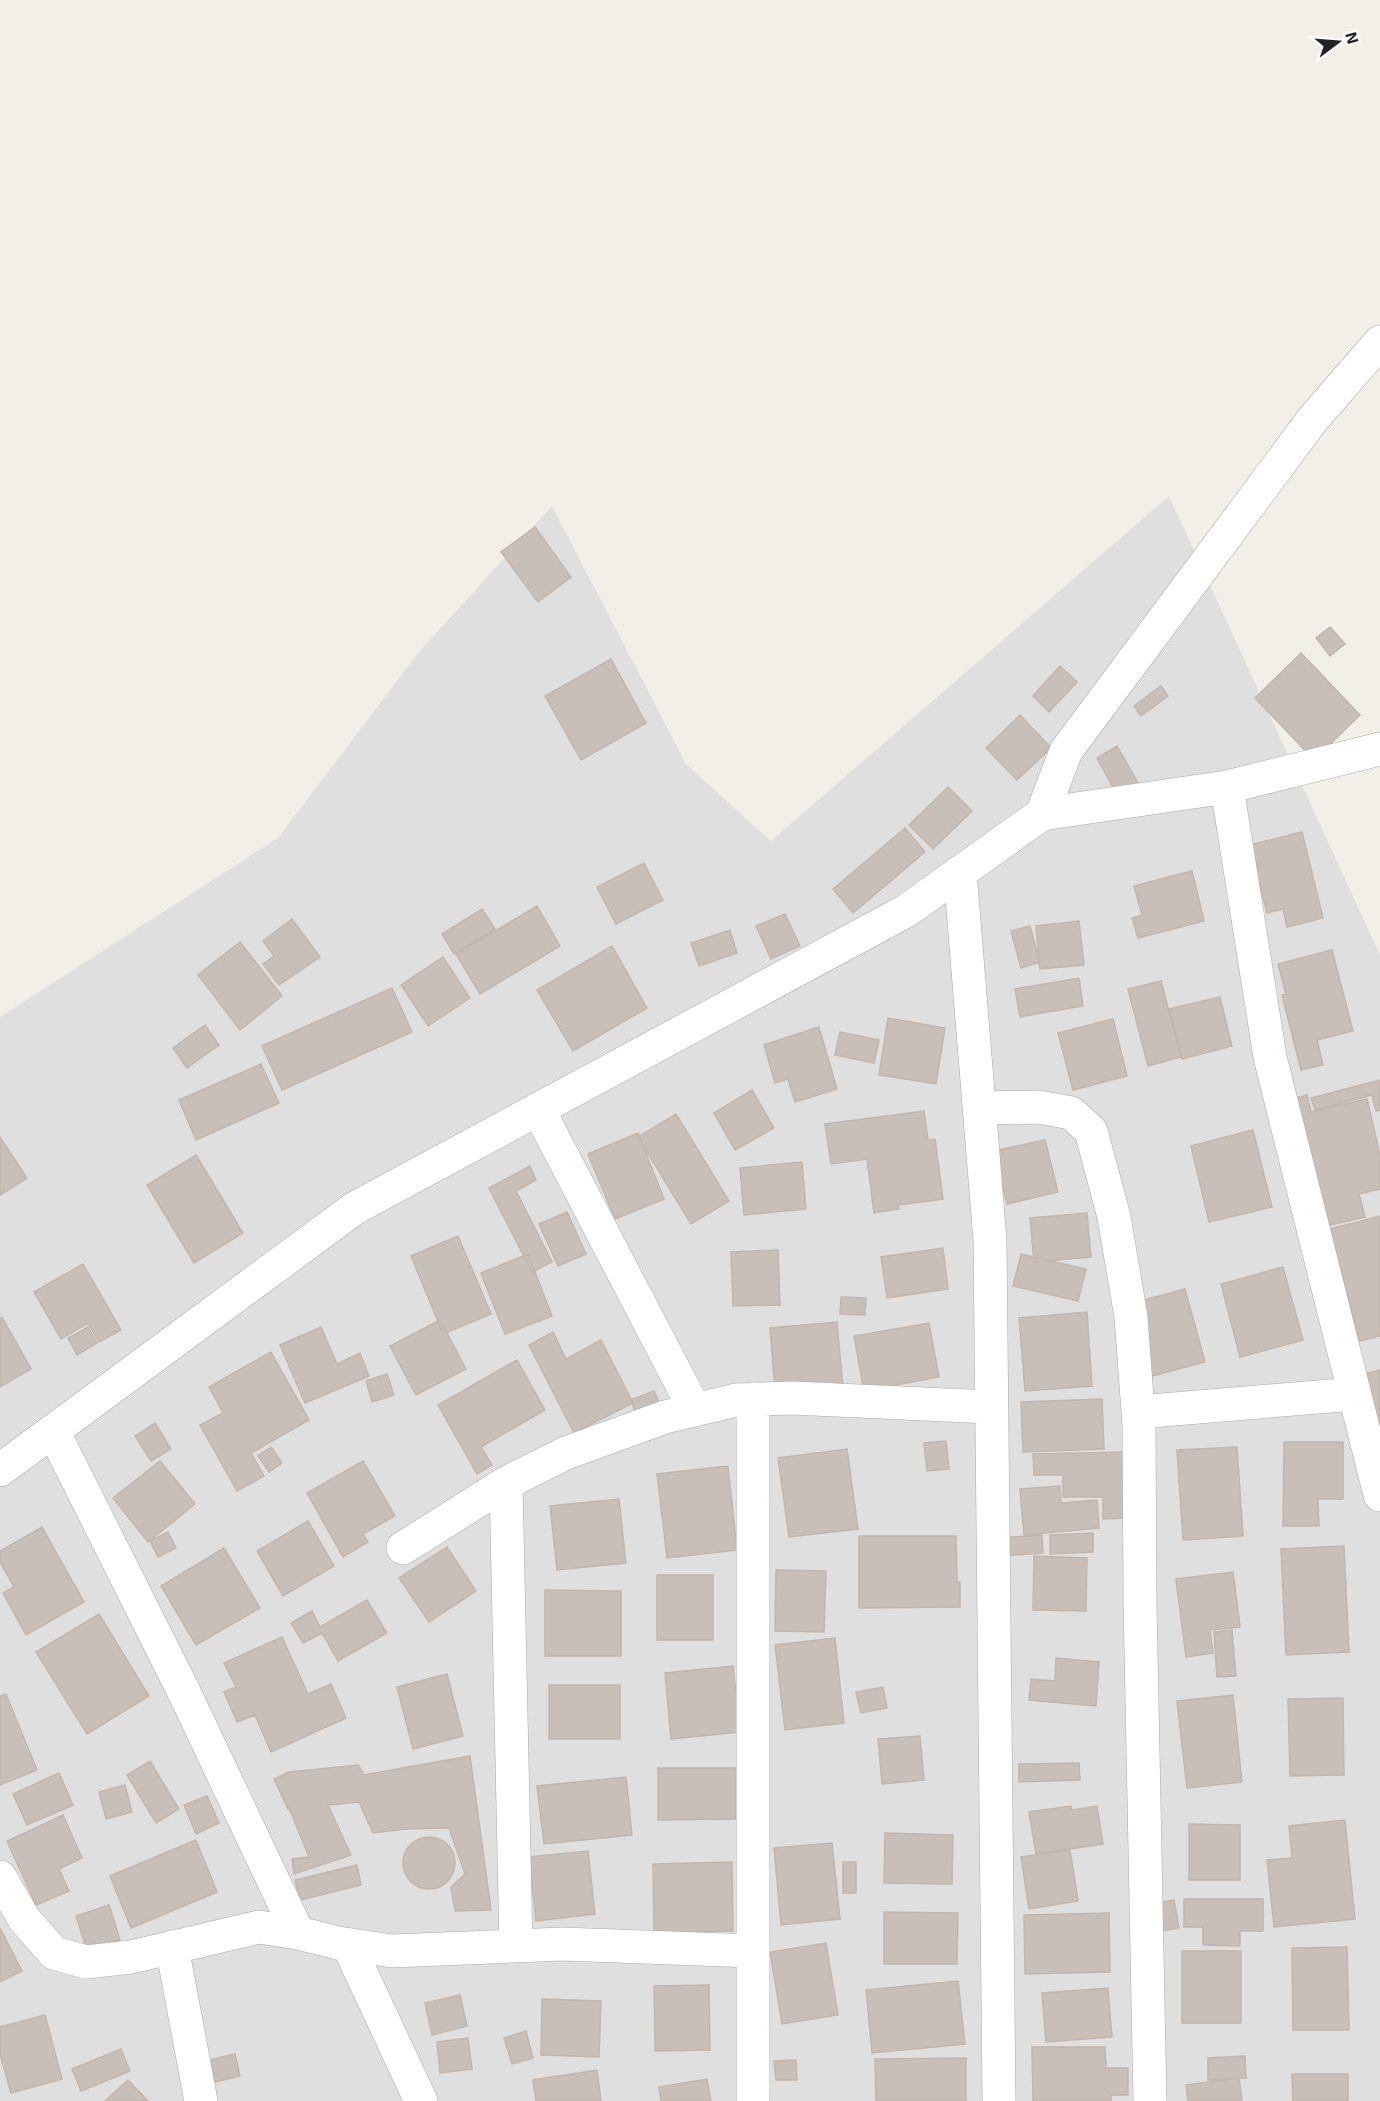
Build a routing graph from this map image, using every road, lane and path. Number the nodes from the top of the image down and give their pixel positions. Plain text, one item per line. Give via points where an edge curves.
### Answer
1 (1380, 342) edge
2 (1380, 749) edge
3 (1227, 787) junction
4 (1042, 814) junction
5 (960, 872) junction
6 (979, 1108) junction
7 (538, 1109) junction
8 (1354, 1394) junction
9 (753, 1400) junction
10 (991, 1407) junction
11 (695, 1410) junction
12 (1138, 1412) junction
13 (53, 1431) junction
14 (0, 1470) edge
15 (506, 1483) junction
16 (1380, 1495) edge
17 (403, 1548) dead end
18 (0, 1877) edge
19 (298, 1933) junction
20 (348, 1944) junction
21 (516, 1946) junction
22 (172, 1947) junction
23 (752, 1951) junction
24 (201, 2101) edge
25 (421, 2101) edge
26 (753, 2101) edge
27 (999, 2101) edge
28 (1150, 2101) edge

1 - 4 street via 1313,419 1066,751
2 - 3 street
3 - 4 street
3 - 8 street via 1270,1057
4 - 5 street
5 - 6 street
5 - 7 street via 906,911
6 - 10 street via 990,1240
6 - 12 street via 1039,1107 1071,1113 1091,1131 1114,1217 1131,1317
7 - 11 street
7 - 13 street via 355,1208
8 - 12 street
8 - 16 street
9 - 10 street via 792,1398
9 - 11 street
9 - 23 street
10 - 27 street
11 - 15 street via 566,1453
12 - 28 street
13 - 14 street
13 - 19 street via 184,1692
15 - 17 street
15 - 21 street
18 - 22 street via 24,1918 54,1953 86,1962
19 - 20 street
19 - 22 street via 259,1927
20 - 21 street via 392,1951
20 - 25 street
21 - 23 street
22 - 24 street
23 - 26 street

